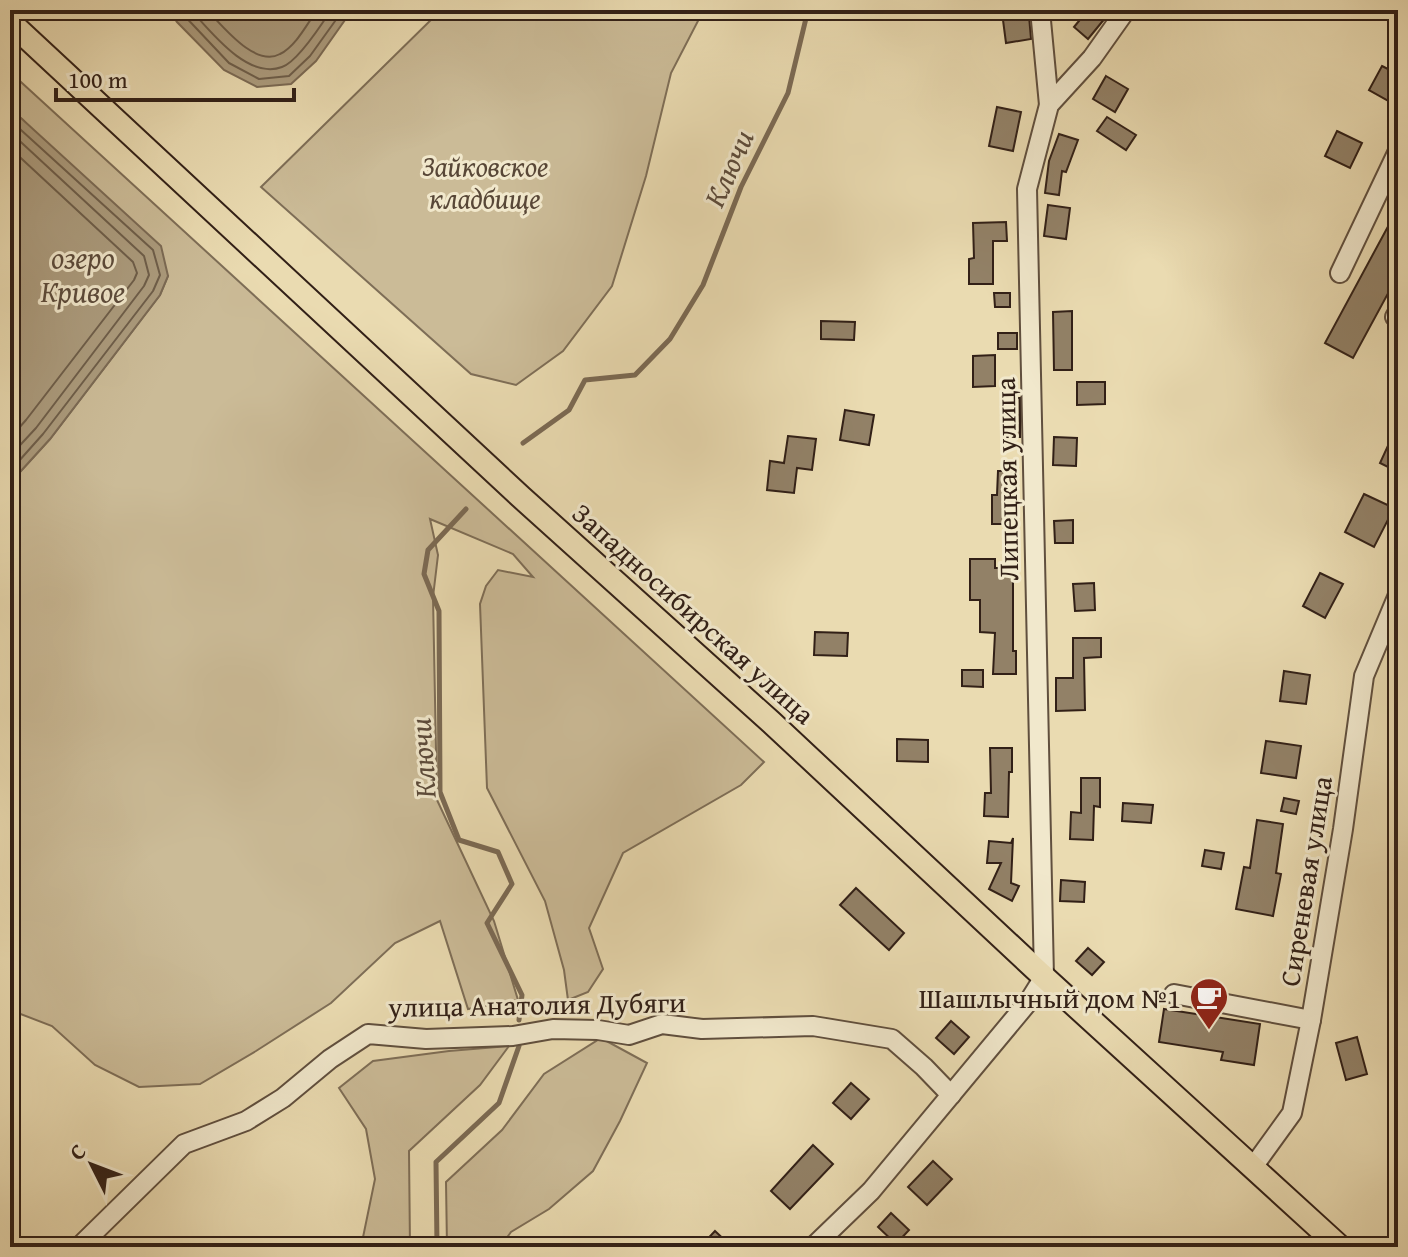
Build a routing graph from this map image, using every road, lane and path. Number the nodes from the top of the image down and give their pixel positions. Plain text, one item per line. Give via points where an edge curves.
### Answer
1 (1040, 10) edge
2 (1126, 10) edge
3 (10, 22) edge
4 (1049, 105) junction
5 (1398, 151) edge
6 (1340, 273) dead end
7 (1398, 312) edge
8 (1398, 319) edge
9 (1398, 595) edge
10 (1044, 977) junction
11 (1174, 994) dead end
12 (1311, 1020) junction
13 (951, 1095) junction
14 (1253, 1167) junction
15 (79, 1247) edge
16 (813, 1247) edge
17 (1340, 1247) edge

1 - 4 street
2 - 4 street, Липецкая улица
3 - 10 main road, Западносибирская улица
4 - 10 street, Липецкая улица via 1027,189
5 - 6 street
7 - 8 street
9 - 12 street, Сиреневая улица via 1364,676
10 - 13 street
10 - 14 main road, Западносибирская улица
11 - 12 street
12 - 14 street, Сиреневая улица via 1292,1113
13 - 15 street, улица Анатолия Дубяги via 892,1039 813,1026 702,1029 662,1024 629,1035 553,1029 426,1039 368,1034 246,1121 184,1144
13 - 16 street via 871,1191
14 - 17 main road, Западносибирская улица

